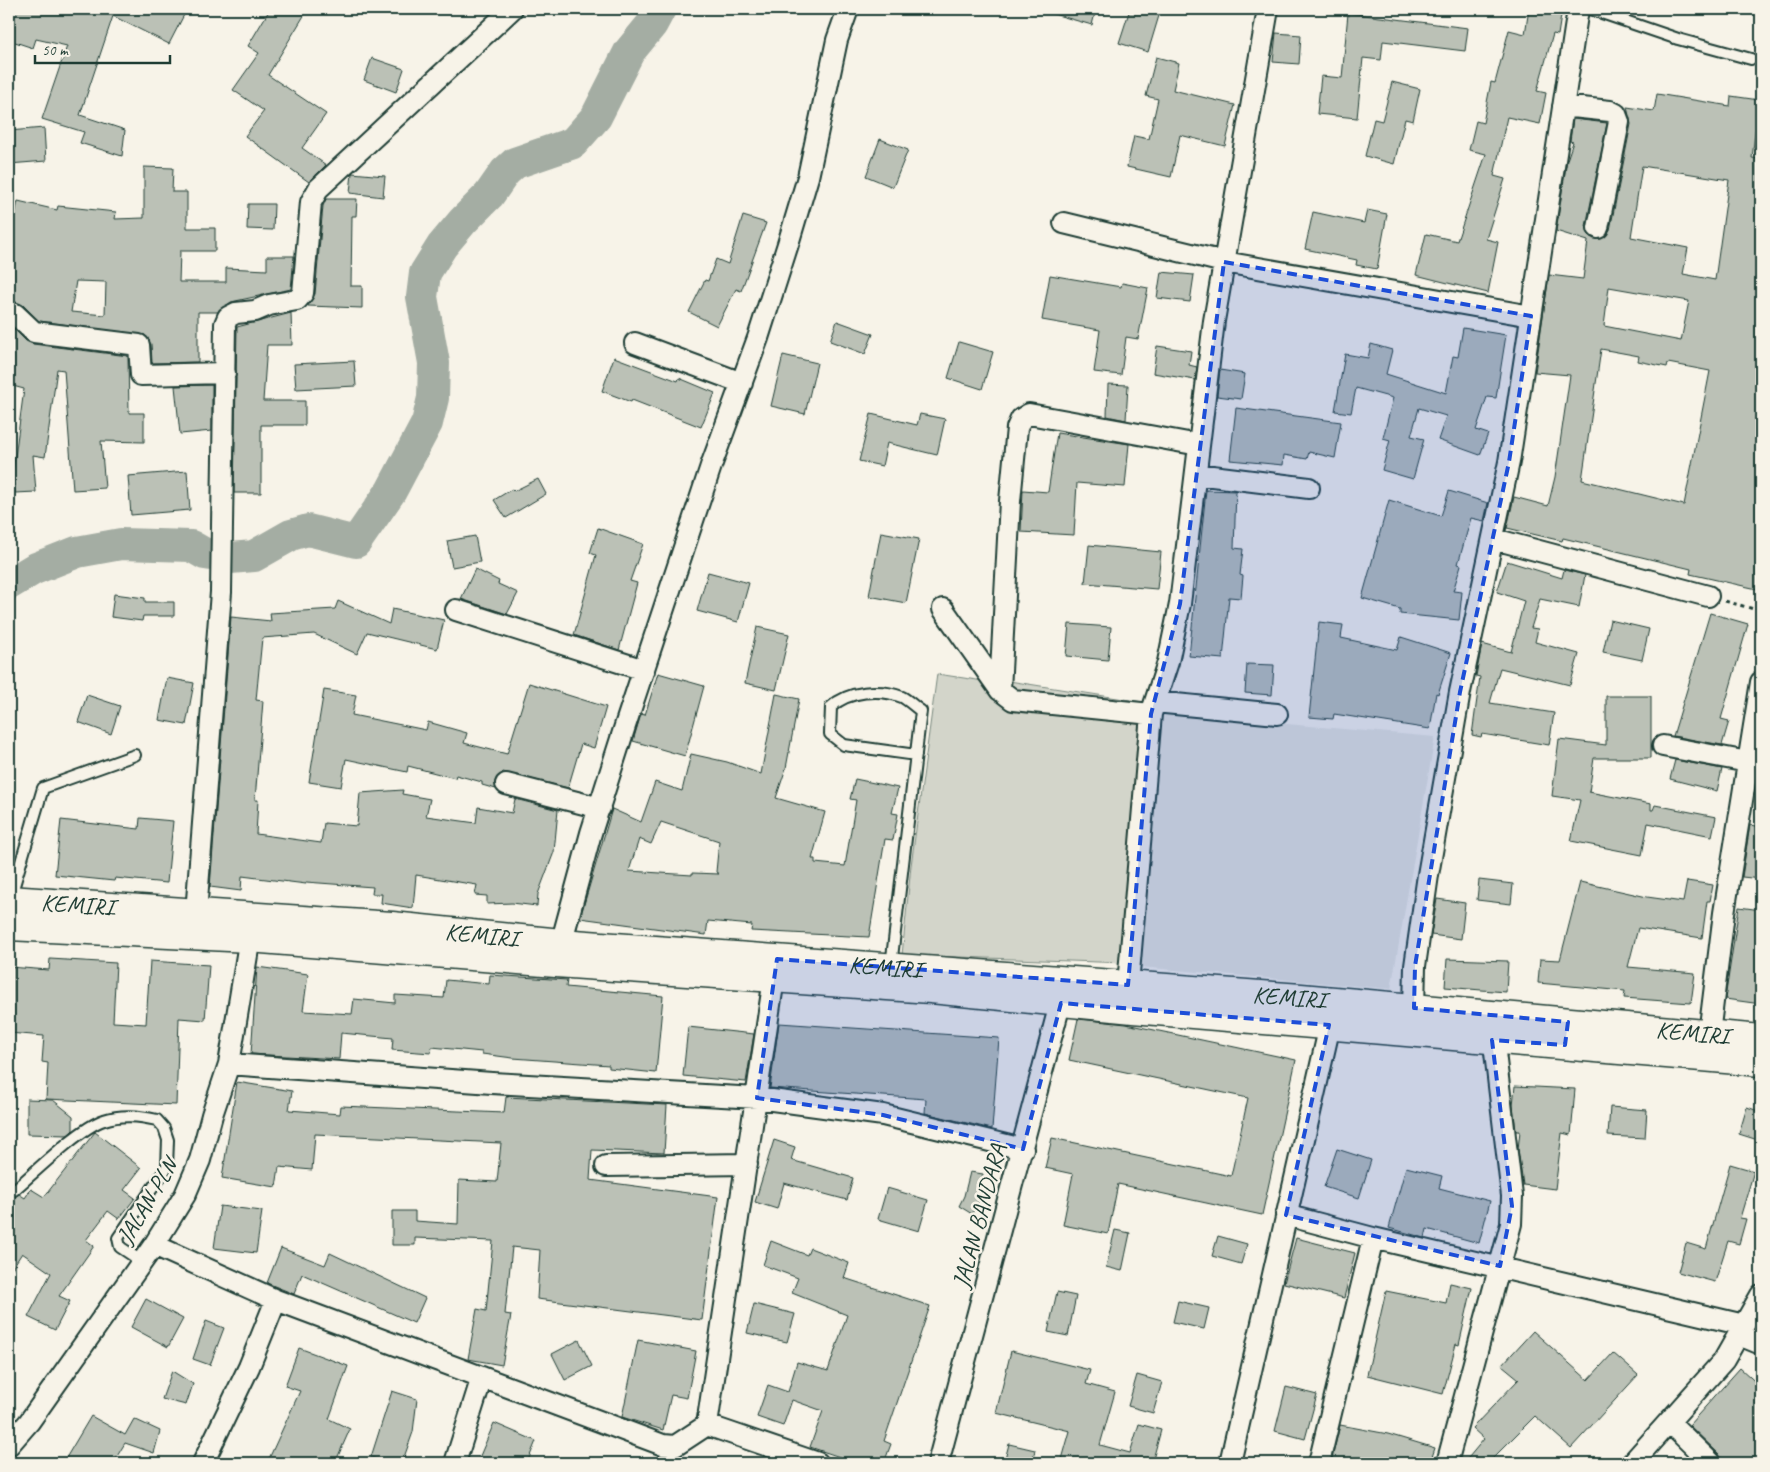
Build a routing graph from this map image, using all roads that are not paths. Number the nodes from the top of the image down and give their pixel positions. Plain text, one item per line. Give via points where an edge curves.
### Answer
1 (512, 9) edge
2 (848, 9) edge
3 (1268, 9) edge
4 (1578, 9) edge
5 (1590, 9) edge
6 (1750, 59) dead end
7 (1563, 106) junction
8 (1064, 223) dead end
9 (1598, 228) dead end
10 (1224, 262) junction
11 (9, 312) edge
12 (1531, 316) junction
13 (634, 342) dead end
14 (225, 373) junction
15 (742, 383) junction
16 (1199, 445) junction
17 (1196, 474) junction
18 (1309, 488) dead end
19 (1494, 539) junction
20 (1708, 596) road end
21 (456, 610) dead end
22 (943, 610) dead end
23 (644, 670) junction
24 (1761, 682) edge
25 (1000, 690) junction
26 (1153, 708) junction
27 (1277, 714) dead end
28 (1663, 746) dead end
29 (135, 755) dead end
30 (916, 755) junction
31 (1748, 762) junction
32 (506, 784) dead end
33 (600, 808) junction
34 (9, 909) edge
35 (196, 913) junction
36 (251, 927) junction
37 (558, 953) junction
38 (891, 966) junction
39 (776, 968) junction
40 (1128, 985) junction
41 (1063, 992) junction
42 (1414, 1008) junction
43 (1332, 1013) junction
44 (1492, 1027) junction
45 (1567, 1034) junction
46 (1709, 1034) junction
47 (1761, 1039) edge
48 (1761, 1062) edge
49 (229, 1064) junction
50 (757, 1098) junction
51 (1023, 1149) junction
52 (747, 1164) junction
53 (606, 1166) dead end
54 (14, 1190) dead end
55 (1286, 1214) junction
56 (1373, 1238) junction
57 (154, 1245) junction
58 (140, 1261) junction
59 (1500, 1266) junction
60 (1761, 1294) edge
61 (276, 1300) junction
62 (1742, 1330) junction
63 (1761, 1344) edge
64 (482, 1377) junction
65 (1669, 1422) junction
66 (707, 1424) junction
67 (9, 1445) edge
68 (203, 1463) edge
69 (454, 1463) edge
70 (818, 1463) edge
71 (938, 1463) edge
72 (1230, 1463) edge
73 (1319, 1463) edge
74 (1447, 1463) edge
75 (1632, 1463) edge
76 (1711, 1463) edge

1 - 14 street via 319,188 311,202 303,293 297,300 228,317 225,324
2 - 15 street via 837,40 808,177
3 - 10 street
4 - 7 street
5 - 6 lane
7 - 9 street via 1610,111 1620,122
7 - 12 street
8 - 10 street
10 - 12 street
10 - 16 street
11 - 14 street via 34,332 139,345 140,375
12 - 19 street
13 - 15 street
14 - 35 street via 221,592
15 - 23 street via 712,463
16 - 17 street
16 - 25 street via 1029,414 1021,419 1017,428 1010,502
17 - 18 street
17 - 26 street via 1180,604 1168,662
19 - 20 street
19 - 42 street via 1460,692 1428,875 1415,966
21 - 23 street
22 - 25 street
23 - 33 street
24 - 31 street
25 - 26 street via 1013,700
26 - 27 street
26 - 40 street
28 - 31 street
29 - 34 lane via 43,788
30 - 30 lane via 921,711 902,697 853,694 831,707 830,734 836,740
30 - 38 lane
31 - 46 street
32 - 33 street
33 - 37 street
34 - 35 highway, KEMIRI
34 - 36 highway, KEMIRI
35 - 36 highway, KEMIRI
36 - 37 highway, KEMIRI
36 - 49 street, JALAN PLN
37 - 39 highway, KEMIRI
38 - 39 highway, KEMIRI
38 - 41 highway, KEMIRI
39 - 41 highway, KEMIRI via 930,989
39 - 50 street
40 - 41 highway, KEMIRI
40 - 43 highway, KEMIRI
41 - 43 highway, KEMIRI
41 - 51 street, JALAN BANDARA
42 - 43 highway, KEMIRI
42 - 44 highway, KEMIRI
43 - 44 highway, KEMIRI
43 - 55 street
44 - 45 highway, KEMIRI
44 - 59 street via 1512,1206 1511,1224
45 - 46 highway, KEMIRI
45 - 48 highway, KEMIRI
46 - 47 highway, KEMIRI
49 - 50 street
49 - 57 street, JALAN PLN via 200,1160 185,1195
50 - 51 street via 882,1115
50 - 52 street
51 - 71 street, JALAN BANDARA
52 - 53 street
52 - 66 street
54 - 58 lane via 102,1120 123,1116 157,1120 168,1140 167,1167 118,1238 120,1247
55 - 56 street
55 - 72 street
56 - 59 street
56 - 73 street
57 - 58 street, JALAN PLN
57 - 61 street
58 - 67 street, JALAN PLN via 29,1422
59 - 62 street
59 - 74 street
60 - 62 street
61 - 64 street
61 - 68 street via 249,1367
62 - 63 street
62 - 65 street via 1724,1360
64 - 66 street via 663,1445 675,1446
64 - 69 street
65 - 75 street
65 - 76 street
66 - 70 street

